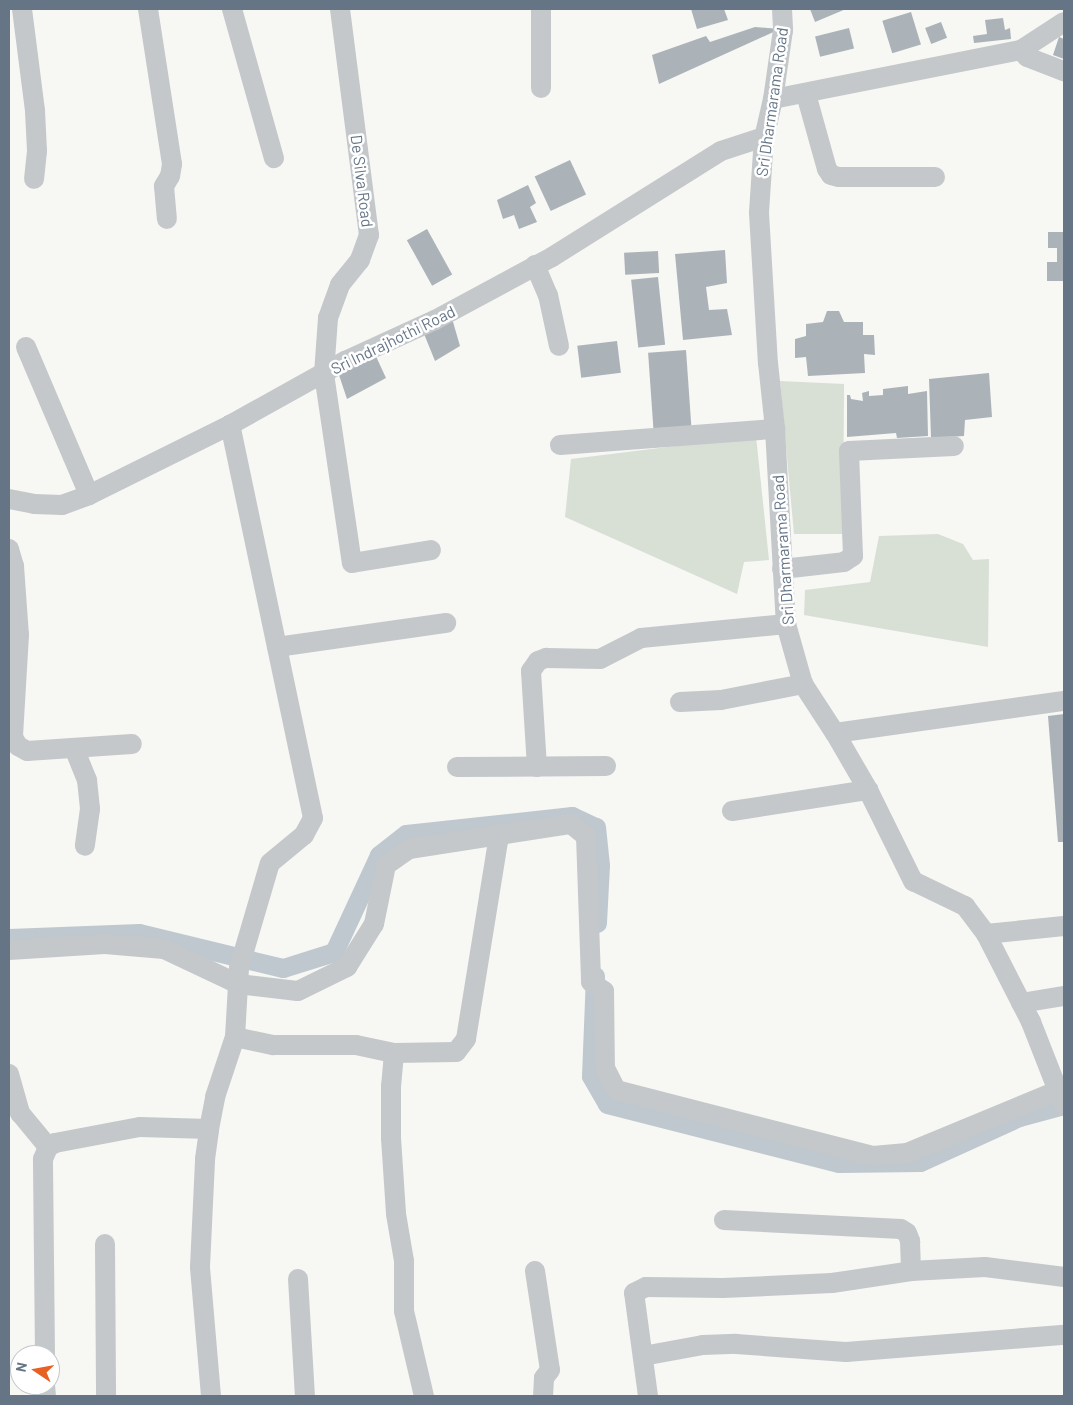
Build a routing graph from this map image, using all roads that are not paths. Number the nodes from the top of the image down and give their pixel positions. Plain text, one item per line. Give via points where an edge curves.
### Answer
1 (22, 9) edge
2 (148, 9) edge
3 (232, 9) edge
4 (340, 9) edge
5 (541, 9) edge
6 (782, 9) edge
7 (1064, 22) edge
8 (1021, 50) junction
9 (1064, 71) edge
10 (542, 88) dead end
11 (806, 94) junction
12 (773, 99) junction
13 (764, 137) junction
14 (274, 158) dead end
15 (935, 177) dead end
16 (34, 179) dead end
17 (167, 219) dead end
18 (535, 265) junction
19 (559, 346) dead end
20 (26, 347) dead end
21 (324, 374) junction
22 (230, 425) junction
23 (775, 429) junction
24 (560, 445) dead end
25 (954, 446) dead end
26 (89, 495) junction
27 (9, 499) edge
28 (9, 549) edge
29 (430, 550) dead end
30 (782, 569) junction
31 (446, 623) dead end
32 (786, 624) junction
33 (277, 647) junction
34 (803, 684) junction
35 (1064, 701) edge
36 (680, 702) dead end
37 (835, 733) junction
38 (132, 744) dead end
39 (74, 748) junction
40 (606, 766) dead end
41 (537, 767) junction
42 (457, 768) dead end
43 (868, 790) junction
44 (732, 811) dead end
45 (499, 835) junction
46 (84, 846) dead end
47 (1064, 926) edge
48 (986, 934) junction
49 (9, 950) edge
50 (238, 976) junction
51 (1064, 996) edge
52 (1021, 1003) junction
53 (234, 1037) junction
54 (394, 1053) junction
55 (9, 1074) edge
56 (1062, 1095) edge
57 (209, 1128) junction
58 (48, 1147) junction
59 (724, 1220) dead end
60 (105, 1244) dead end
61 (535, 1271) dead end
62 (910, 1271) junction
63 (1064, 1277) edge
64 (298, 1279) dead end
65 (1064, 1335) edge
66 (45, 1345) edge
67 (642, 1356) junction
68 (106, 1396) edge
69 (211, 1396) edge
70 (304, 1396) edge
71 (424, 1396) edge
72 (543, 1396) edge
73 (648, 1396) edge

1 - 16 street via 35,111 37,151
2 - 17 street via 172,164 164,186
3 - 14 street
4 - 21 street, De Silva Road via 369,235 360,260 340,285 328,318
5 - 10 street
6 - 12 street, Sri Dharmarama Road via 783,30
7 - 8 street
8 - 9 street via 1027,57
8 - 11 street
11 - 12 street
11 - 15 street via 826,169 831,174 839,177
12 - 13 street, Sri Dharmarama Road
13 - 18 street, Sri Indrajhothi Road via 721,152
13 - 23 street, Sri Dharmarama Road via 759,213
18 - 19 street via 548,295
18 - 21 street, Sri Indrajhothi Road via 435,320 345,361
20 - 26 street
21 - 22 street, Sri Indrajhothi Road
21 - 29 street, De Silva Road via 352,563
22 - 26 street, Sri Indrajhothi Road
22 - 33 street
23 - 24 street
23 - 30 street, Sri Dharmarama Road
25 - 30 street via 849,450 853,556 844,562
26 - 27 street, Sri Indrajhothi Road via 62,505
28 - 39 street via 14,566 19,635 13,737 18,746 27,751
30 - 32 street, Sri Dharmarama Road
31 - 33 street
32 - 34 street, Sri Dharmarama Road
32 - 41 street via 641,638 600,658 546,658 538,661 531,671
33 - 50 street via 313,818 304,836 270,864
34 - 36 street via 721,700
34 - 37 street, Sri Dharmarama Road
35 - 37 street
37 - 43 street, Sri Dharmarama Road
38 - 39 street
39 - 46 street via 86,780 90,809
40 - 41 street
41 - 42 street
43 - 44 street
43 - 48 street, Sri Dharmarama Road via 913,881 965,906
45 - 50 street via 409,849 386,865 374,924 347,967 298,991
45 - 54 street via 466,1038 456,1052
45 - 56 street via 571,824 586,836 605,1068 616,1090 873,1156 907,1153
47 - 48 street
48 - 52 street, Sri Dharmarama Road
49 - 50 street via 105,944 164,949
50 - 53 street
51 - 52 street
52 - 56 street, Sri Dharmarama Road
53 - 54 street via 273,1045 356,1045
53 - 57 street
54 - 71 street via 391,1138 396,1214 404,1261 404,1311
55 - 58 street via 20,1113
57 - 58 street via 140,1128 55,1143
57 - 69 street via 200,1268
58 - 66 street via 43,1159
59 - 62 street via 901,1230 907,1233 910,1242
60 - 68 street
61 - 72 street via 550,1370 544,1378
62 - 63 street via 985,1267
62 - 67 street via 832,1283 723,1288 646,1287 634,1293
64 - 70 street
65 - 67 street via 846,1352 736,1344 703,1345
67 - 73 street

